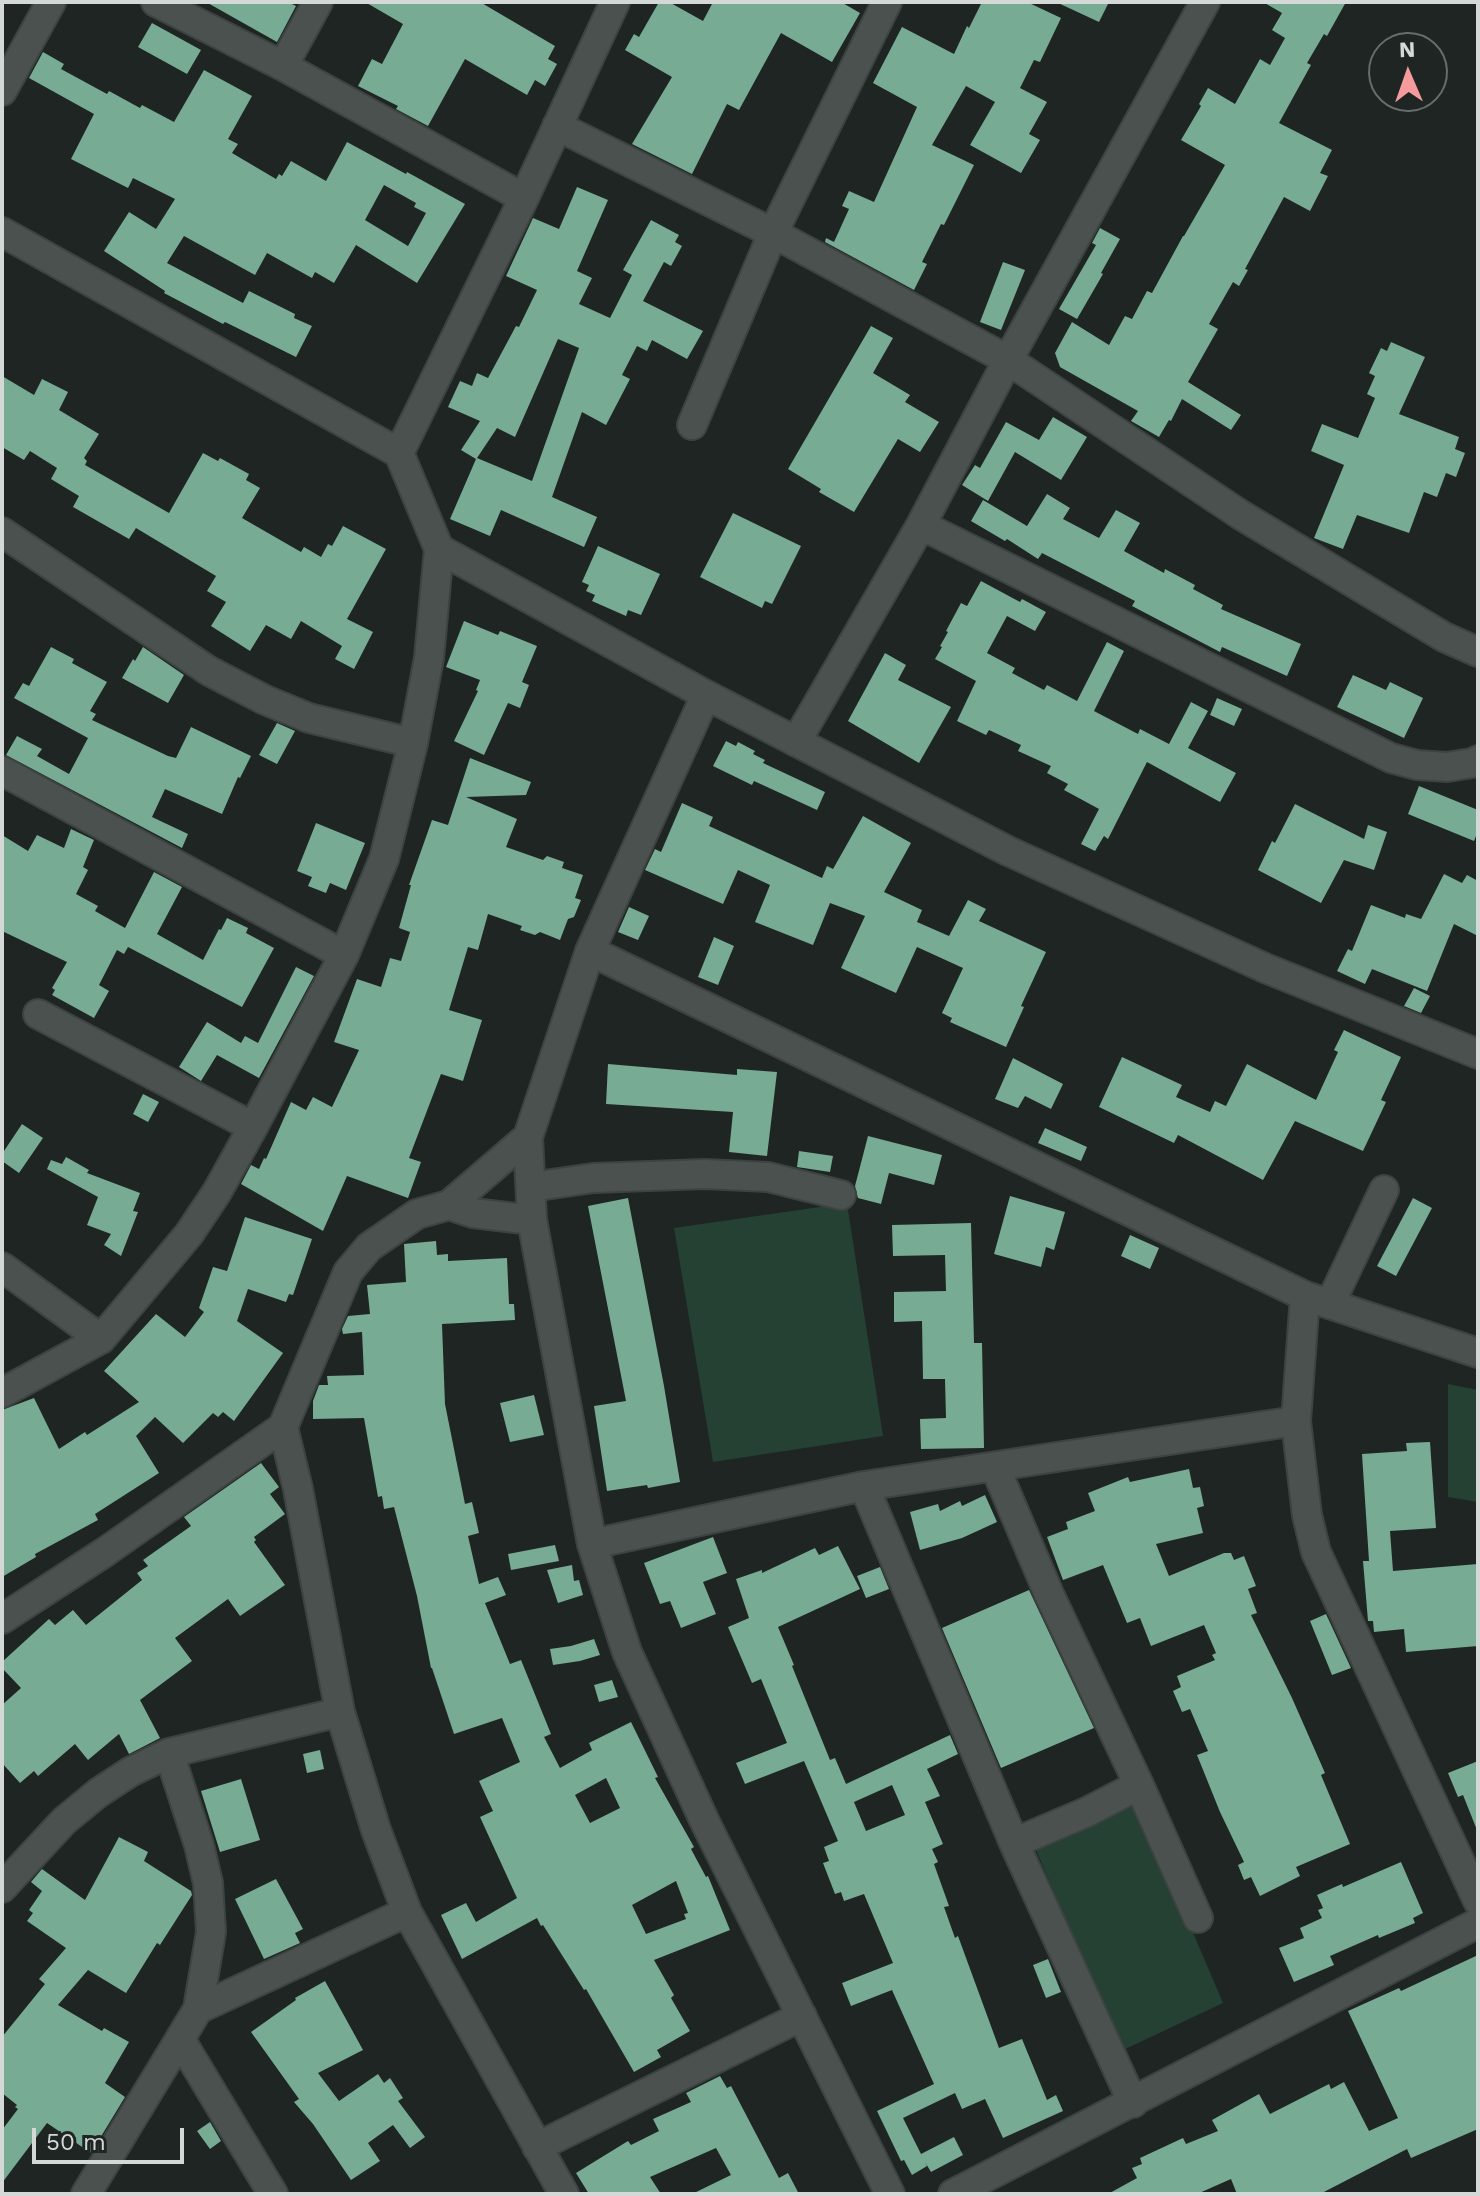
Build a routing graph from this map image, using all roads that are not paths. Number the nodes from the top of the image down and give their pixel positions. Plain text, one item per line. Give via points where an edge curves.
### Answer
1 (51, 2) edge
2 (156, 2) edge
3 (318, 2) edge
4 (615, 2) edge
5 (887, 2) edge
6 (1205, 2) edge
7 (283, 66) junction
8 (2, 91) edge
9 (557, 126) junction
10 (524, 198) junction
11 (2, 232) edge
12 (773, 233) junction
13 (1008, 360) junction
14 (692, 425) dead end
15 (399, 453) junction
16 (921, 525) junction
17 (2, 532) edge
18 (439, 549) junction
19 (1478, 652) edge
20 (706, 695) junction
21 (796, 742) junction
22 (413, 743) junction
23 (1478, 760) edge
24 (2, 771) edge
25 (590, 951) junction
26 (344, 955) junction
27 (38, 1014) dead end
28 (1478, 1054) edge
29 (253, 1127) junction
30 (528, 1137) junction
31 (531, 1187) junction
32 (1384, 1190) dead end
33 (841, 1195) dead end
34 (449, 1205) junction
35 (532, 1220) junction
36 (2, 1267) edge
37 (1318, 1300) junction
38 (101, 1339) junction
39 (1478, 1353) edge
40 (2, 1393) edge
41 (1296, 1421) junction
42 (283, 1427) junction
43 (995, 1467) junction
44 (864, 1486) junction
45 (592, 1544) junction
46 (2, 1619) edge
47 (340, 1712) junction
48 (169, 1753) junction
49 (1139, 1785) junction
50 (1014, 1843) junction
51 (2, 1888) edge
52 (1478, 1901) edge
53 (407, 1912) junction
54 (1198, 1918) dead end
55 (1478, 1923) edge
56 (198, 2009) junction
57 (802, 2016) junction
58 (180, 2039) junction
59 (1133, 2103) junction
60 (537, 2147) junction
61 (86, 2194) edge
62 (273, 2194) edge
63 (564, 2194) edge
64 (890, 2194) edge
65 (953, 2194) edge

1 - 8 street
2 - 7 street
3 - 7 street
4 - 9 street
5 - 12 street
6 - 13 street
7 - 10 street
9 - 10 street
9 - 12 street
10 - 15 street
11 - 15 street
12 - 13 street
12 - 14 street
13 - 16 street
13 - 19 street via 1241,515 1444,637
15 - 18 street
16 - 21 street
16 - 23 street via 1391,758 1447,767
17 - 22 street via 209,671 251,693 309,718
18 - 20 street
18 - 22 street via 429,658
20 - 21 street
20 - 25 street
21 - 28 street via 1008,851 1250,962
22 - 26 street via 384,859
24 - 26 street
25 - 30 street
25 - 37 street
26 - 29 street
27 - 29 street
29 - 38 street via 189,1234
30 - 31 street
30 - 34 street
31 - 33 street via 593,1178 705,1174 768,1177
31 - 35 street
32 - 37 street
34 - 35 street
34 - 42 street via 417,1214 393,1229 348,1272
35 - 45 street
36 - 38 street
37 - 39 street
37 - 41 street
38 - 40 street
41 - 43 street
41 - 52 street via 1316,1552
42 - 46 street
42 - 47 street
43 - 44 street
43 - 49 street
44 - 45 street
44 - 50 street
45 - 57 street via 627,1652
47 - 48 street
47 - 53 street
48 - 51 street via 98,1793 64,1821
48 - 56 street via 208,1883 211,1932
49 - 50 street
49 - 54 street
50 - 59 street
53 - 56 street
53 - 60 street
55 - 59 street
56 - 58 street
57 - 60 street
57 - 64 street
58 - 61 street
58 - 62 street
59 - 65 street
60 - 63 street

